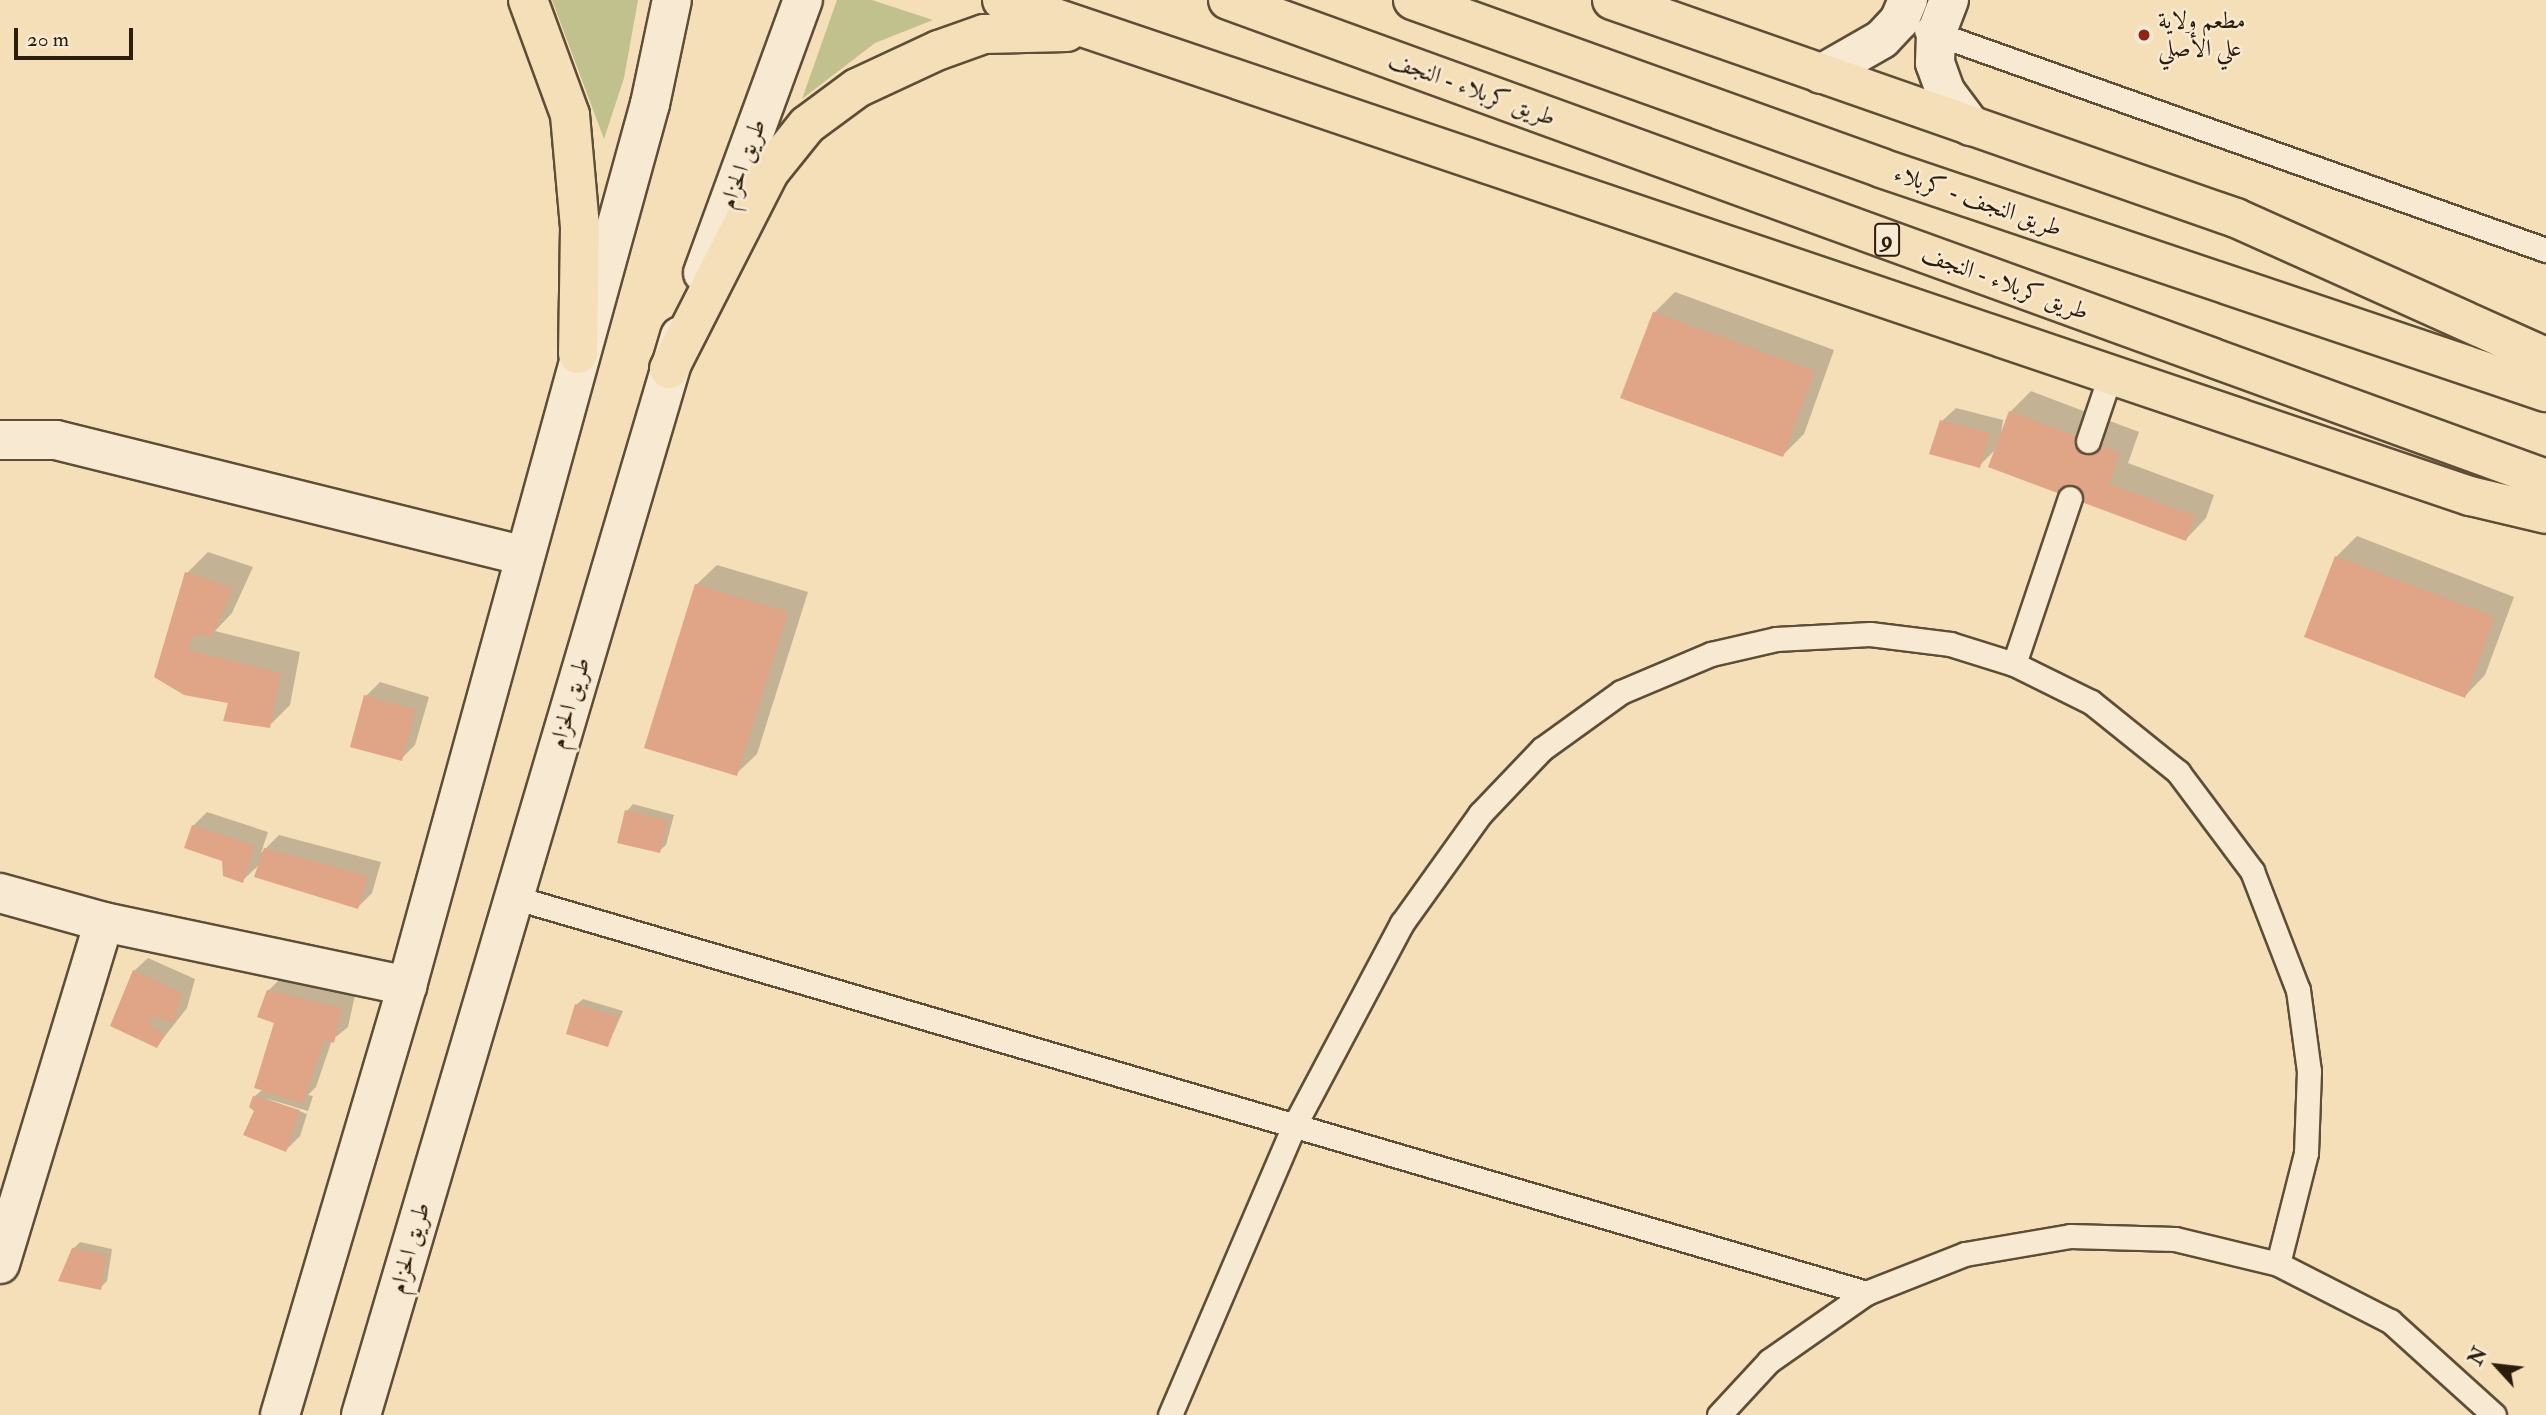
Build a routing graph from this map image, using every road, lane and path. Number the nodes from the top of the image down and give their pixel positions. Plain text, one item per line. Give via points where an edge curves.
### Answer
1 (528, 0) edge
2 (673, 0) edge
3 (803, 0) edge
4 (1002, 0) edge
5 (1228, 0) edge
6 (1413, 0) edge
7 (1612, 0) edge
8 (1903, 10) edge
9 (1943, 17) edge
10 (1091, 31) junction
11 (1821, 74) junction
12 (1971, 126) junction
13 (2546, 250) edge
14 (579, 354) junction
15 (2546, 357) edge
16 (668, 369) junction
17 (2110, 376) junction
18 (2546, 392) edge
19 (0, 440) edge
20 (2088, 441) dead end
21 (2546, 480) edge
22 (2070, 498) dead end
23 (2546, 514) edge
24 (523, 556) junction
25 (2014, 664) junction
26 (0, 893) edge
27 (513, 897) junction
28 (104, 922) junction
29 (407, 986) junction
30 (1294, 1126) junction
31 (0, 1264) edge
32 (2278, 1265) junction
33 (1866, 1293) junction
34 (280, 1415) edge
35 (361, 1415) edge
36 (1170, 1415) edge
37 (1719, 1415) edge
38 (2494, 1415) edge

1 - 14 highway via 570,115 580,228
2 - 14 main road via 650,104
3 - 16 main road, طريق الحزام
4 - 10 highway
5 - 21 highway, طريق کربلاء - النجف / 9
6 - 18 highway, طريق النجف - کربلاء via 1881,168
7 - 11 highway
8 - 9 lane
8 - 11 main road via 1882,39
9 - 12 main road via 1935,63 1945,91
9 - 13 lane
10 - 16 highway via 984,34 857,88 807,125 770,171
10 - 17 highway
11 - 12 highway
12 - 15 highway via 2236,219
14 - 24 main road
16 - 27 main road, طريق الحزام
17 - 20 lane
17 - 23 highway via 2470,496
19 - 24 main road via 56,440
22 - 25 lane
24 - 29 main road
25 - 30 lane via 1950,644 1870,634 1776,639 1711,654 1621,692 1542,749 1480,814 1402,923
25 - 32 lane via 2091,702 2178,772 2252,871 2298,990 2309,1071 2306,1153
26 - 28 main road
27 - 30 lane
27 - 35 main road, طريق الحزام
28 - 29 main road
28 - 31 main road
29 - 34 main road
30 - 33 lane
30 - 36 lane
32 - 33 lane via 2175,1239 2070,1236 1965,1254
32 - 38 lane via 2390,1321
33 - 37 lane via 1769,1361

